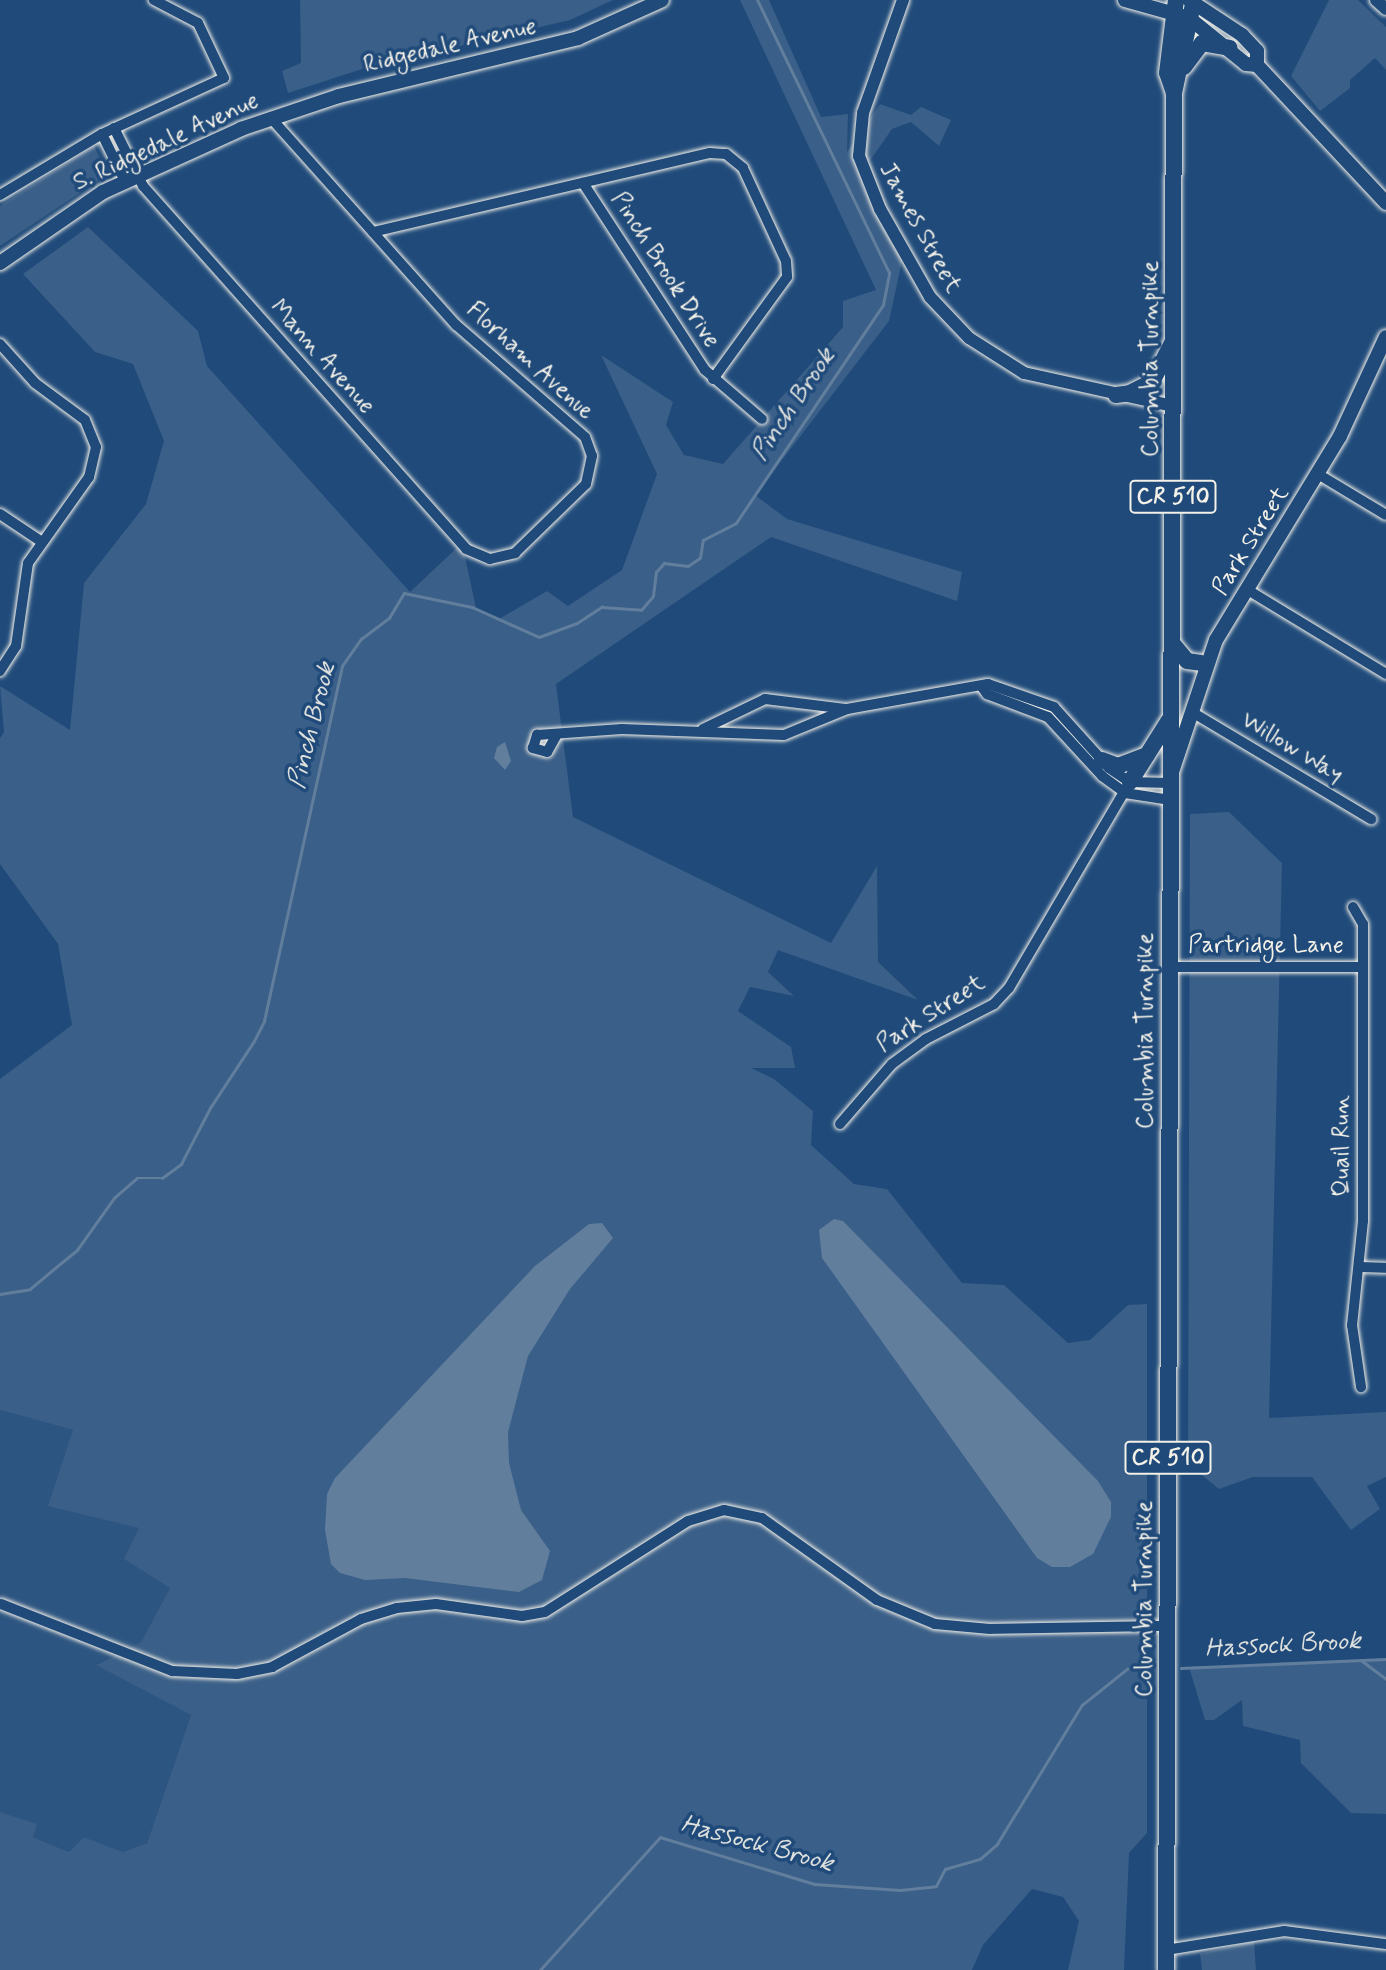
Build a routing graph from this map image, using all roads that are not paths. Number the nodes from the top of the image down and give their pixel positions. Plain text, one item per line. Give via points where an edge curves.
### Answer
1 (154, 0) edge
2 (662, 0) edge
3 (903, 0) edge
4 (1125, 0) edge
5 (1376, 0) edge
6 (1192, 1) edge
7 (1174, 6) edge
8 (1386, 9) edge
9 (1189, 18) junction
10 (1230, 48) junction
11 (1257, 65) junction
12 (1181, 72) junction
13 (1174, 93) junction
14 (324, 100) joint
15 (271, 118) junction
16 (114, 128) junction
17 (102, 134) junction
18 (131, 178) junction
19 (583, 183) junction
20 (0, 195) edge
21 (1386, 202) edge
22 (373, 232) junction
23 (0, 262) edge
24 (1386, 337) edge
25 (1173, 341) junction
26 (0, 344) edge
27 (713, 379) junction
28 (1116, 395) junction
29 (1173, 407) junction
30 (762, 419) dead end
31 (1318, 474) junction
32 (0, 514) edge
33 (1386, 515) edge
34 (42, 542) junction
35 (483, 558) joint
36 (1248, 590) junction
37 (1171, 643) junction
38 (1212, 649) junction
39 (1201, 663) junction
40 (0, 671) edge
41 (1386, 674) edge
42 (982, 687) junction
43 (847, 709) junction
44 (1192, 712) junction
45 (1170, 718) junction
46 (701, 730) junction
47 (556, 736) dead end
48 (1149, 753) junction
49 (1102, 760) junction
50 (1170, 779) junction
51 (1127, 787) junction
52 (1170, 800) junction
53 (1371, 819) dead end
54 (1353, 907) dead end
55 (1168, 967) junction
56 (1363, 967) junction
57 (840, 1124) dead end
58 (1359, 1267) junction
59 (1386, 1268) edge
60 (1361, 1388) dead end
61 (1, 1604) edge
62 (1168, 1626) junction
63 (1386, 1944) edge
64 (1166, 1950) junction
65 (1166, 1970) edge

1 - 16 street via 198,23 224,78
2 - 14 main road, Ridgedale Avenue via 579,38
3 - 28 street, James Street via 859,131 862,170 880,209 930,297 969,338 1024,373
4 - 7 main road
5 - 8 street
6 - 9 main road, Columbia Turnpike / CR 510
6 - 11 main road via 1242,35 1257,51
7 - 9 main road
7 - 13 main road, Columbia Turnpike / CR 510 via 1167,72
9 - 10 main road
9 - 12 main road, Columbia Turnpike / CR 510
10 - 11 main road via 1246,64
10 - 12 main road via 1201,43
11 - 21 main road
12 - 13 main road, Columbia Turnpike / CR 510
13 - 25 main road, Columbia Turnpike / CR 510
14 - 15 main road, S. Ridgedale Avenue
15 - 18 main road, S. Ridgedale Avenue
15 - 22 street, Florham Avenue
16 - 17 street
16 - 18 street
17 - 18 street
17 - 20 street
18 - 23 main road, S. Ridgedale Avenue via 74,209
18 - 35 street, Mann Avenue via 466,549
19 - 22 street, Pinch Brook Drive
19 - 27 street, Pinch Brook Drive
19 - 27 street, Pinch Brook Drive via 710,153 726,155 743,168 786,261 787,277
22 - 35 street, Florham Avenue via 480,349 579,430 590,446 592,466 583,489 514,553
24 - 31 main road, Park Street
25 - 28 main road via 1152,383
25 - 29 main road, Columbia Turnpike / CR 510
26 - 34 street via 35,383 85,420 96,447 89,477
27 - 30 street, Pinch Brook Drive
28 - 29 street, James Street
29 - 37 main road, Columbia Turnpike / CR 510
31 - 33 street
31 - 36 main road, Park Street
32 - 34 street
34 - 40 street via 25,572 15,650
36 - 38 main road, Park Street
36 - 41 street
37 - 39 main road via 1187,661
37 - 45 main road, Columbia Turnpike / CR 510
38 - 39 main road
38 - 44 main road, Park Street
39 - 44 main road via 1187,701
42 - 43 street
42 - 49 street via 997,685 1044,701 1062,714
42 - 51 street via 987,694 1048,717 1102,776
43 - 46 street via 784,735
43 - 46 street via 765,699
44 - 50 main road, Park Street
44 - 53 street, Willow Way
45 - 48 main road
45 - 50 main road, Columbia Turnpike / CR 510
46 - 47 street via 622,729
48 - 49 main road via 1118,766
48 - 51 main road
49 - 51 street
50 - 51 street
50 - 52 main road, Columbia Turnpike / CR 510
51 - 52 street
51 - 57 street, Park Street via 1002,998 906,1053 873,1083
52 - 55 main road, Columbia Turnpike / CR 510
54 - 56 street, Quail Run via 1363,924
55 - 56 street, Partridge Lane
55 - 62 main road, Columbia Turnpike / CR 510
56 - 58 street, Quail Run
58 - 59 street
58 - 60 street, Quail Run via 1352,1325
61 - 62 street via 172,1671 237,1674 272,1667 361,1619 397,1608 436,1604 522,1616 545,1612 688,1521 724,1510 762,1518 877,1600 935,1624 990,1629
62 - 64 main road, Columbia Turnpike / CR 510
63 - 64 street via 1284,1931
64 - 65 main road, Columbia Turnpike / CR 510

